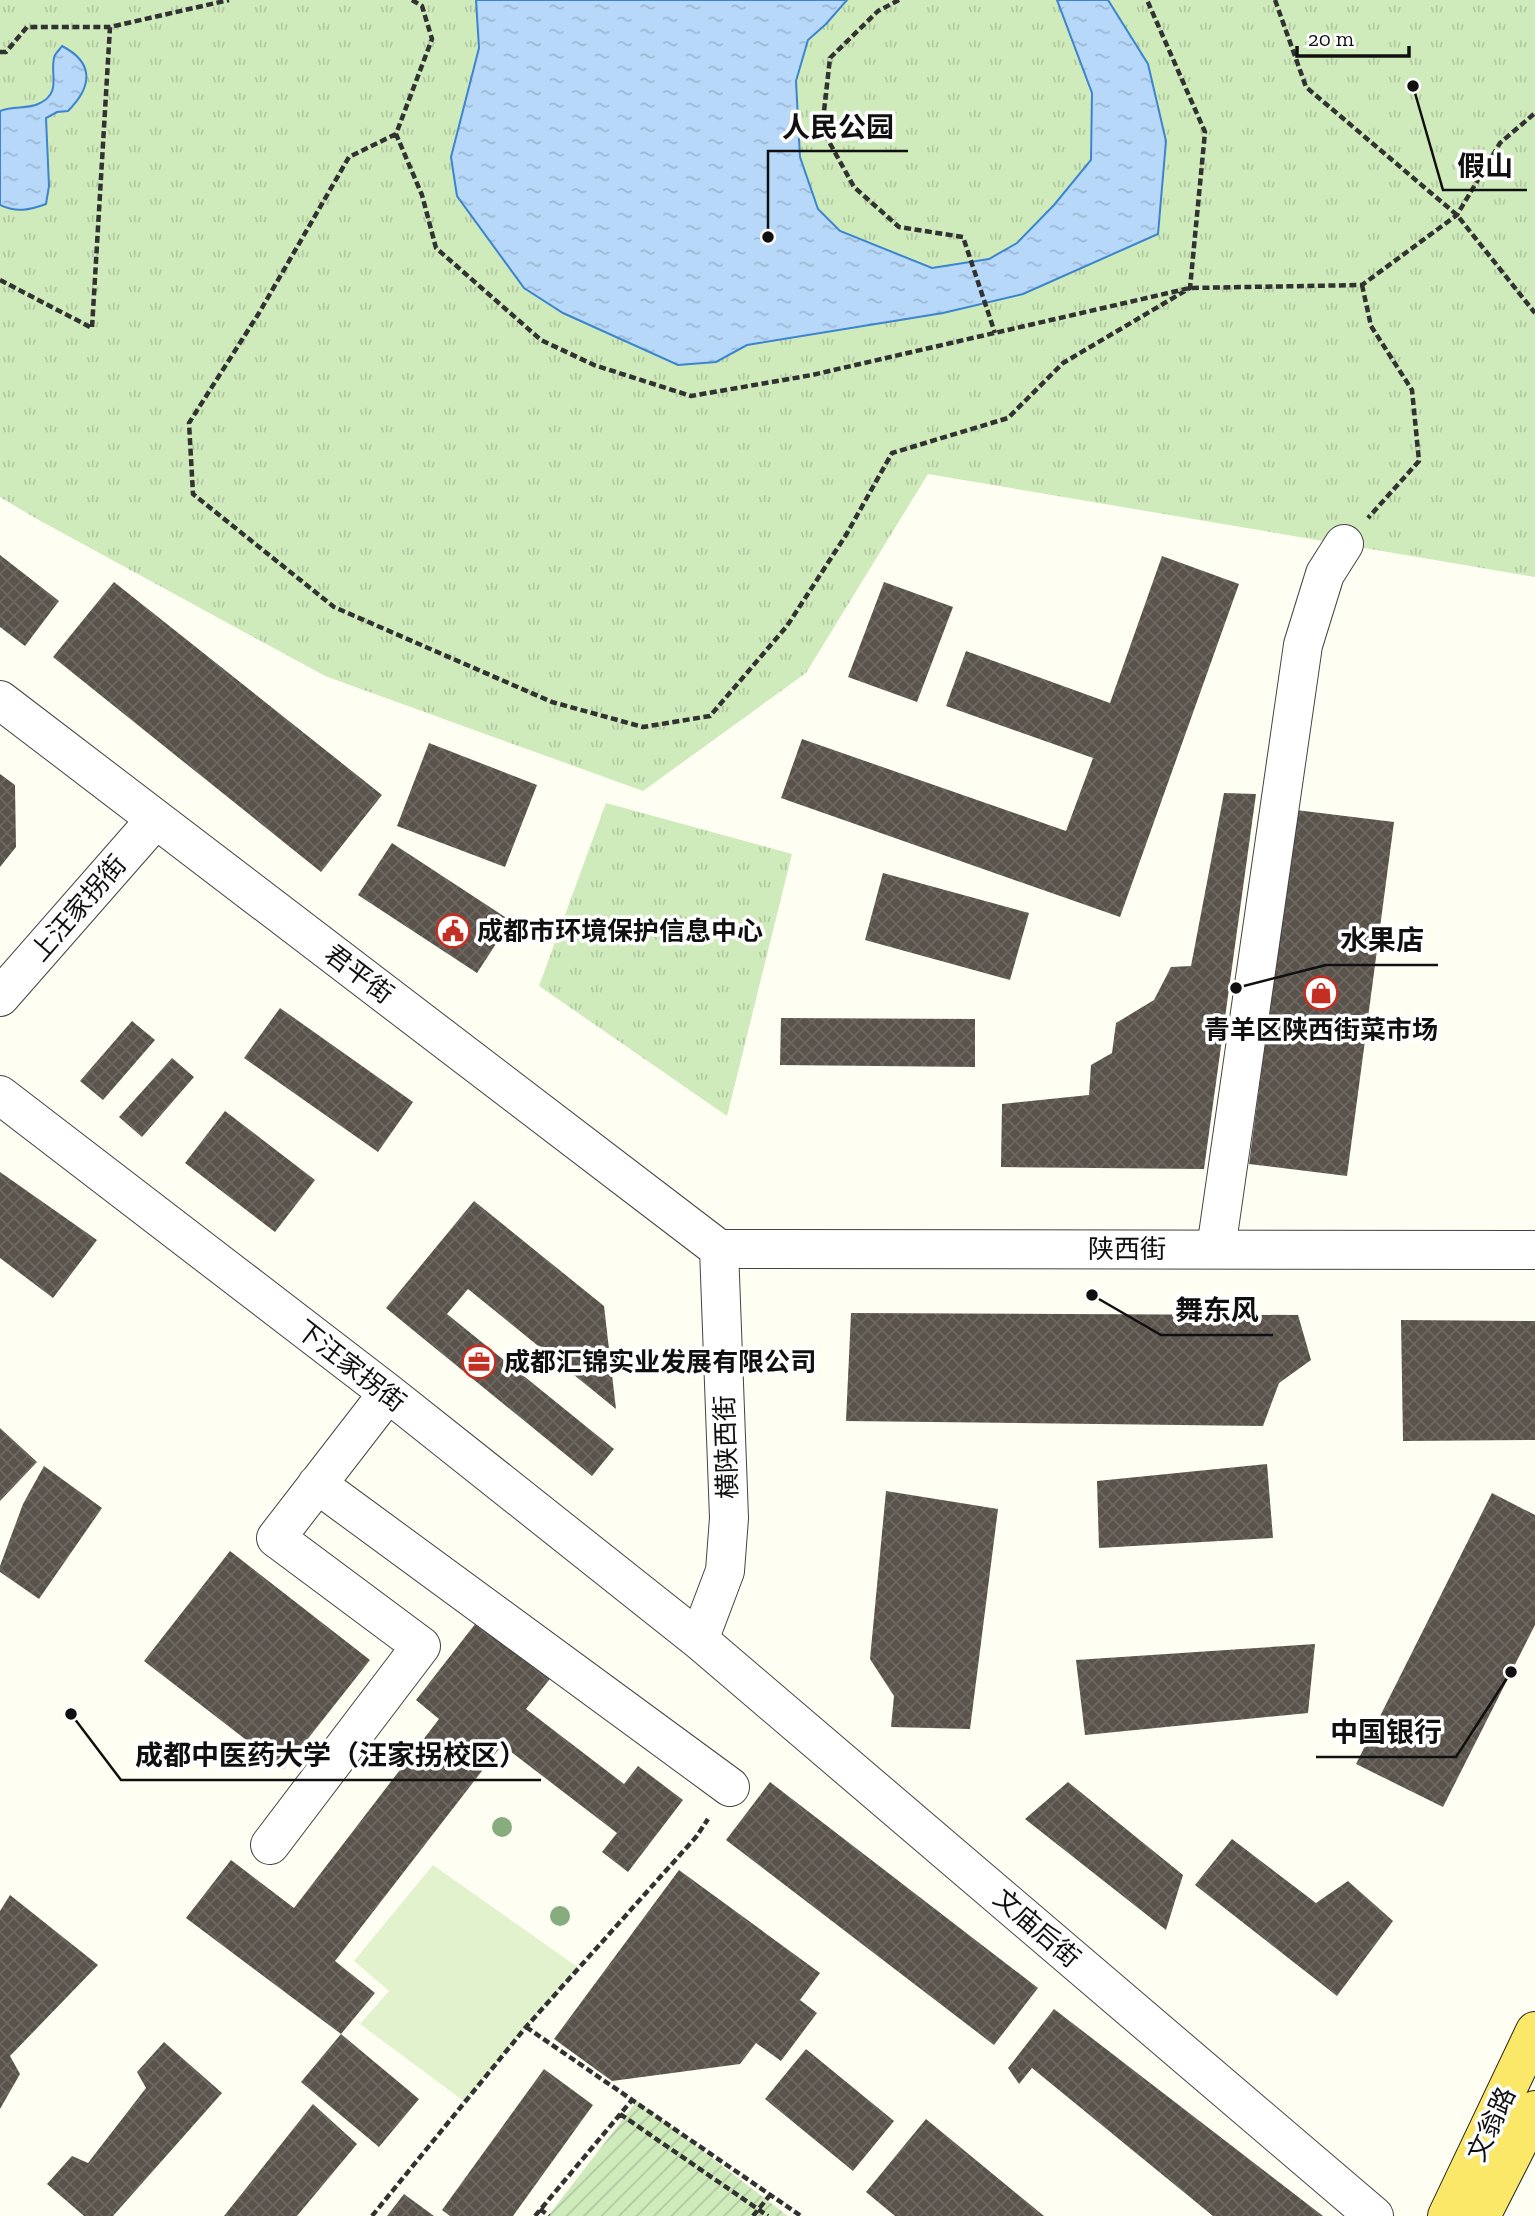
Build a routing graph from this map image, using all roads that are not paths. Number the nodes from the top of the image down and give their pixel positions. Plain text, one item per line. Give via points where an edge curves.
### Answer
1 (1344, 544) road end
2 (0, 700) edge
3 (156, 819) junction
4 (0, 997) edge
5 (0, 1095) edge
6 (719, 1249) junction
7 (1216, 1249) junction
8 (1535, 1250) edge
9 (388, 1393) junction
10 (317, 1484) junction
11 (699, 1640) junction
12 (730, 1787) road end
13 (270, 1845) dead end
14 (1535, 2031) edge
15 (1535, 2110) edge
16 (1374, 2216) edge
17 (1447, 2216) edge
18 (1481, 2216) edge

1 - 7 street via 1325,574 1303,645
2 - 3 street, 君平街
3 - 4 street, 上汪家拐街
3 - 6 street, 君平街
5 - 9 street, 下汪家拐街
6 - 7 street, 陕西街
6 - 11 street, 横陕西街 via 729,1518 725,1571
7 - 8 street, 陕西街
9 - 10 street
9 - 11 street, 下汪家拐街
10 - 12 street
10 - 13 street via 276,1538 421,1646
11 - 16 street, 文庙后街
14 - 17 main road, 文翁路
15 - 18 main road, 文翁路

